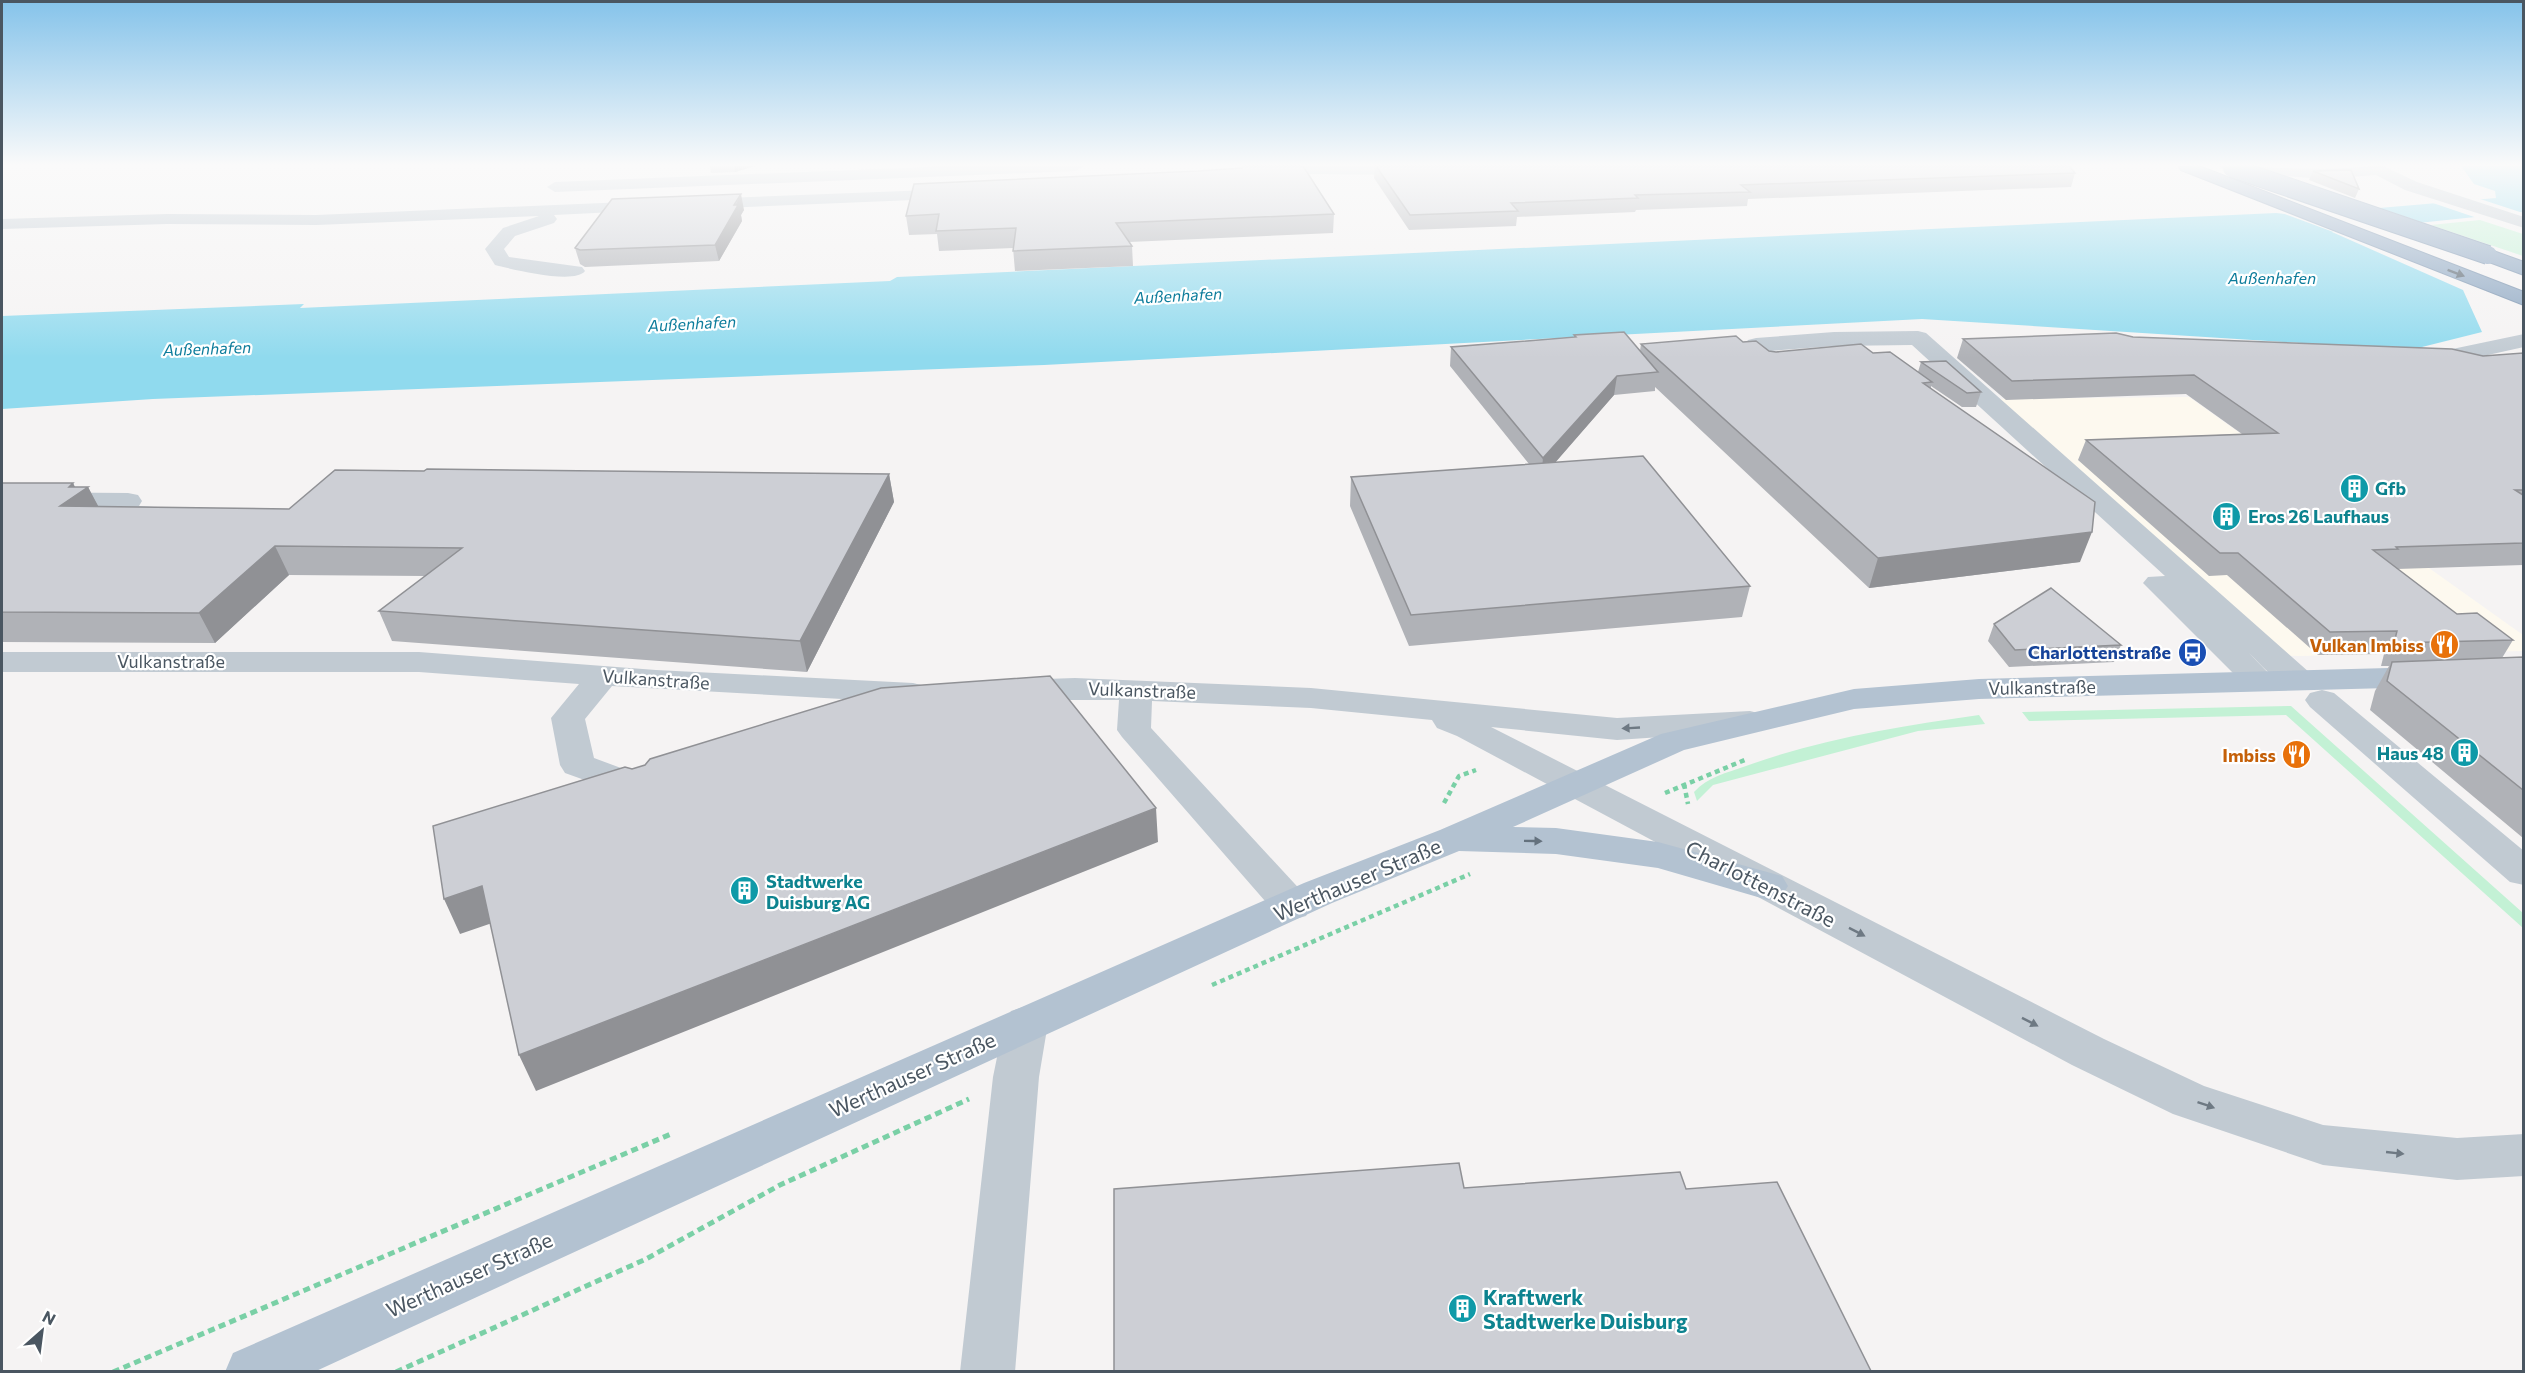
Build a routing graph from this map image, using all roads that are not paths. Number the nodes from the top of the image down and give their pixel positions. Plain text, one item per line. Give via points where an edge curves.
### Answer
1 (515, 230) edge
2 (2348, 230) edge
3 (2379, 230) edge
4 (2415, 230) edge
5 (2523, 268) edge
6 (575, 271) edge
7 (2523, 278) edge
8 (2523, 299) edge
9 (2523, 340) edge
10 (1756, 345) edge
11 (2402, 357) edge
12 (1991, 439) edge
13 (2, 500) edge
14 (179, 514) edge
15 (2, 662) edge
16 (603, 676) junction
17 (2452, 676) edge
18 (2260, 681) junction
19 (1138, 689) junction
20 (2310, 690) junction
21 (982, 692) edge
22 (948, 693) edge
23 (1412, 707) junction
24 (1752, 721) junction
25 (1575, 784) junction
26 (643, 789) edge
27 (1453, 839) junction
28 (2523, 872) edge
29 (1768, 886) junction
30 (1292, 906) junction
31 (1026, 1023) junction
32 (2523, 1155) edge
33 (252, 1371) edge
34 (987, 1371) edge

1 - 6 street via 494,249 502,261
2 -> 8 highway
3 - 7 highway
4 - 5 highway, bridge
9 - 11 street via 2438,359
10 - 20 street via 1918,338 1942,345
12 - 18 street via 2017,455 2111,537
13 - 14 street via 128,501 121,514
15 - 16 street, Vulkanstraße via 419,662
16 - 22 street, Vulkanstraße
16 - 26 street via 568,718 578,765
17 - 20 main road, Vulkanstraße
18 - 20 main road, Vulkanstraße
18 - 24 main road, Vulkanstraße via 1979,688 1854,699
19 - 21 street, Vulkanstraße
19 - 23 street, Vulkanstraße
19 - 30 street via 1134,730
20 - 28 street
24 -> 23 street via 1617,729
23 - 25 street, Charlottenstraße via 1469,729
24 - 25 main road, Vulkanstraße via 1673,742
25 - 27 main road, Werthauser Straße
25 - 29 street, Charlottenstraße
27 -> 29 main road via 1556,841 1658,855
27 - 30 main road, Werthauser Straße
29 -> 32 street, Charlottenstraße via 2189,1100 2323,1145 2457,1160
30 - 31 main road, Werthauser Straße
31 - 33 main road, Werthauser Straße
31 - 34 street via 1016,1077

